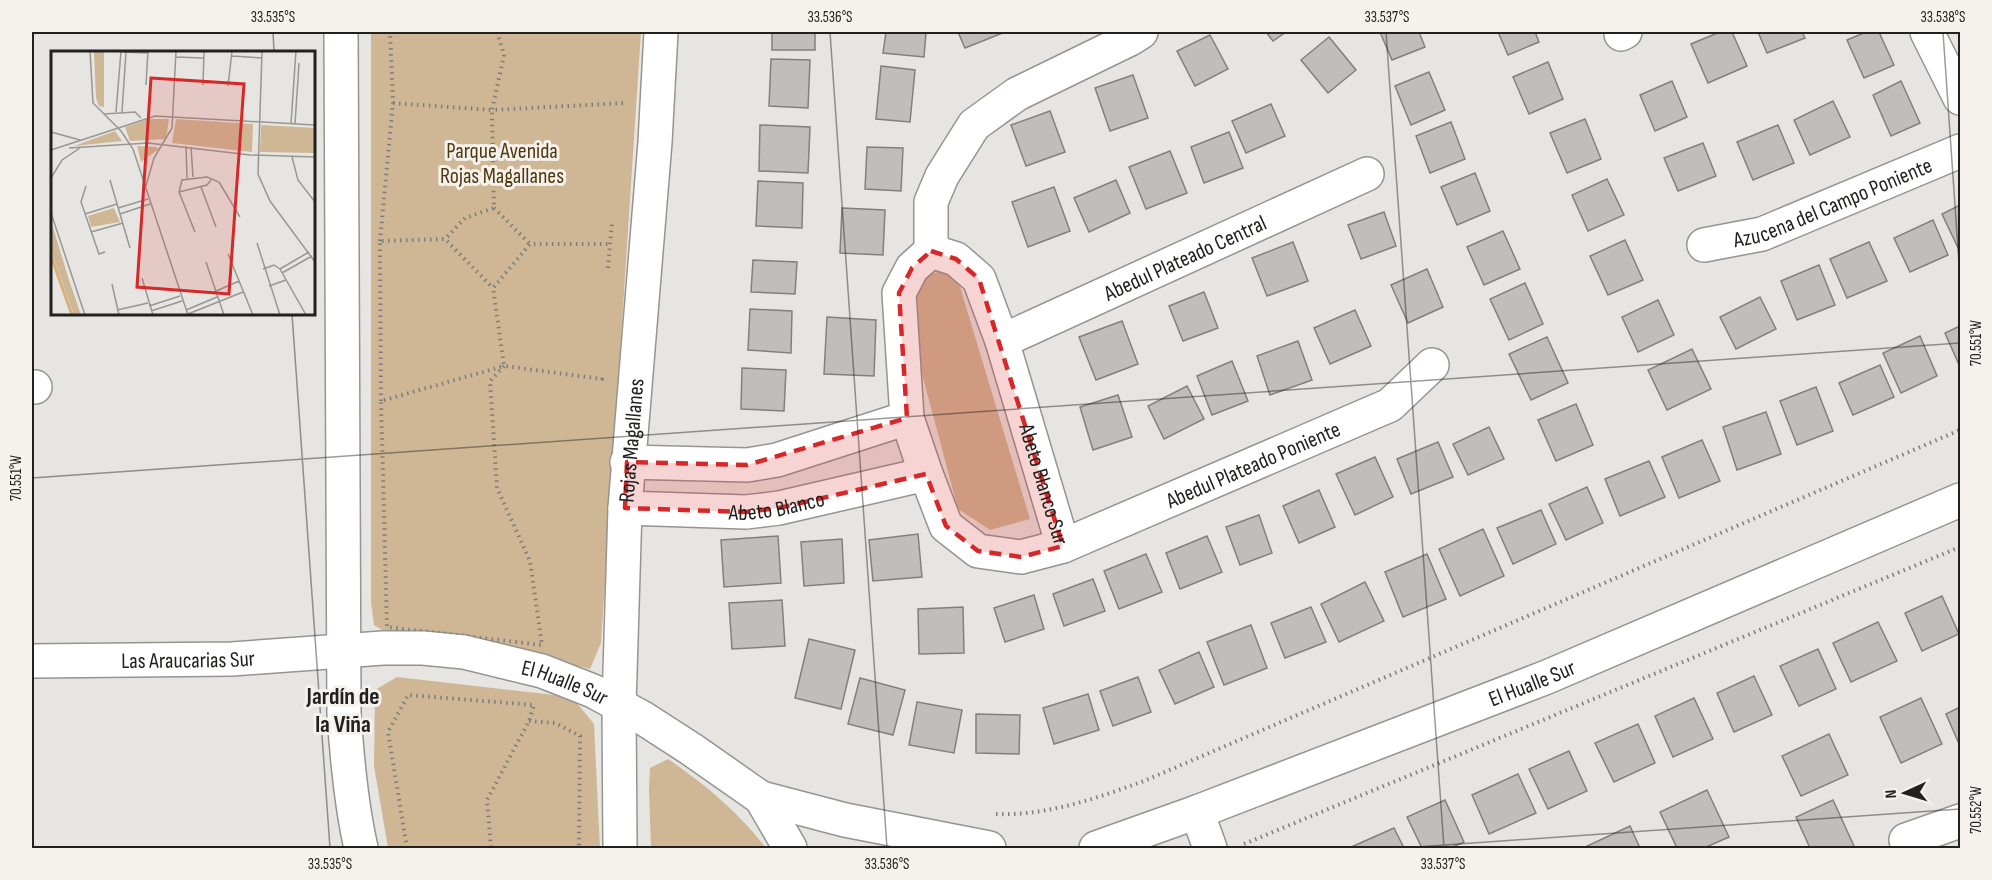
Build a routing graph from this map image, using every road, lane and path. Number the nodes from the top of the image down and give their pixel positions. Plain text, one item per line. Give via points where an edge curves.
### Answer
1 (340, 32) edge
2 (390, 32) edge
3 (497, 32) edge
4 (661, 32) edge
5 (1141, 32) edge
6 (1927, 32) edge
7 (1960, 98) edge
8 (393, 103) junction
9 (492, 110) junction
10 (624, 115) dead end
11 (1960, 151) edge
12 (1367, 174) dead end
13 (494, 208) junction
14 (612, 221) dead end
15 (445, 239) junction
16 (380, 241) junction
17 (530, 244) junction
18 (609, 244) junction
19 (1704, 245) dead end
20 (931, 251) junction
21 (608, 278) dead end
22 (493, 288) junction
23 (1002, 341) junction
24 (1432, 365) dead end
25 (504, 366) junction
26 (602, 368) dead end
27 (381, 401) junction
28 (907, 418) junction
29 (1960, 430) edge
30 (627, 462) junction
31 (926, 474) junction
32 (1960, 500) edge
33 (624, 508) junction
34 (1063, 546) junction
35 (1960, 547) edge
36 (343, 650) junction
37 (546, 654) junction
38 (32, 661) edge
39 (619, 705) junction
40 (529, 721) junction
41 (761, 798) junction
42 (1197, 812) junction
43 (995, 814) dead end
44 (1960, 821) edge
45 (1154, 839) edge
46 (1906, 840) dead end
47 (362, 849) edge
48 (407, 849) edge
49 (491, 849) edge
50 (579, 849) edge
51 (620, 849) edge
52 (790, 849) edge
53 (989, 849) edge
54 (1096, 849) edge
55 (1210, 849) edge
56 (1233, 849) edge

1 - 36 street
2 - 8 path
3 - 9 path via 504,55
4 - 30 street, Rojas Magallanes
5 - 20 street via 1017,94 974,125 942,176 931,202
6 - 7 street
8 - 9 path
8 - 16 path
9 - 10 path via 625,103
9 - 13 path
11 - 19 street, Azucena del Campo Poniente via 1762,234
12 - 23 street, Abedul Plateado Central
13 - 15 path via 465,218
13 - 17 path
14 - 18 path
15 - 16 path
15 - 22 path
16 - 27 path
17 - 18 path
17 - 22 path
18 - 21 path
20 - 23 street, Abeto Blanco Sur via 956,259 979,279
20 - 28 street, Abeto Blanco Sur via 912,268 899,293
22 - 25 path
23 - 34 street, Abeto Blanco Sur
24 - 34 street, Abedul Plateado Poniente via 1390,405
25 - 26 path via 602,379
25 - 27 path
25 - 37 path via 490,381 497,488 530,561
27 - 37 path via 387,627
28 - 30 street, Abeto Blanco via 777,460 747,465
28 - 31 street, Abeto Blanco Sur
29 - 43 path via 1144,781 1061,807
30 - 33 street, Rojas Magallanes
31 - 33 street, Abeto Blanco via 746,512
31 - 34 street, Abeto Blanco Sur via 946,526 978,551 1021,557
32 - 42 street, El Hualle Sur via 1547,677
33 - 39 street, Rojas Magallanes
35 - 56 path
36 - 37 street, El Hualle Sur via 423,648
36 - 38 street, Las Araucarias Sur via 232,659
36 - 47 street via 348,770
37 - 39 street, El Hualle Sur via 593,691
39 - 41 street, El Hualle Sur via 691,748
39 - 51 street, Rojas Magallanes
40 - 48 path via 534,705 408,695 388,732
40 - 49 path via 487,800
40 - 50 path via 555,723 580,736
41 - 52 street, El Hualle Sur
41 - 53 street, El Hualle Sur via 845,820
42 - 45 street, El Hualle Sur
42 - 55 street
44 - 46 street
45 - 54 street, El Hualle Sur

